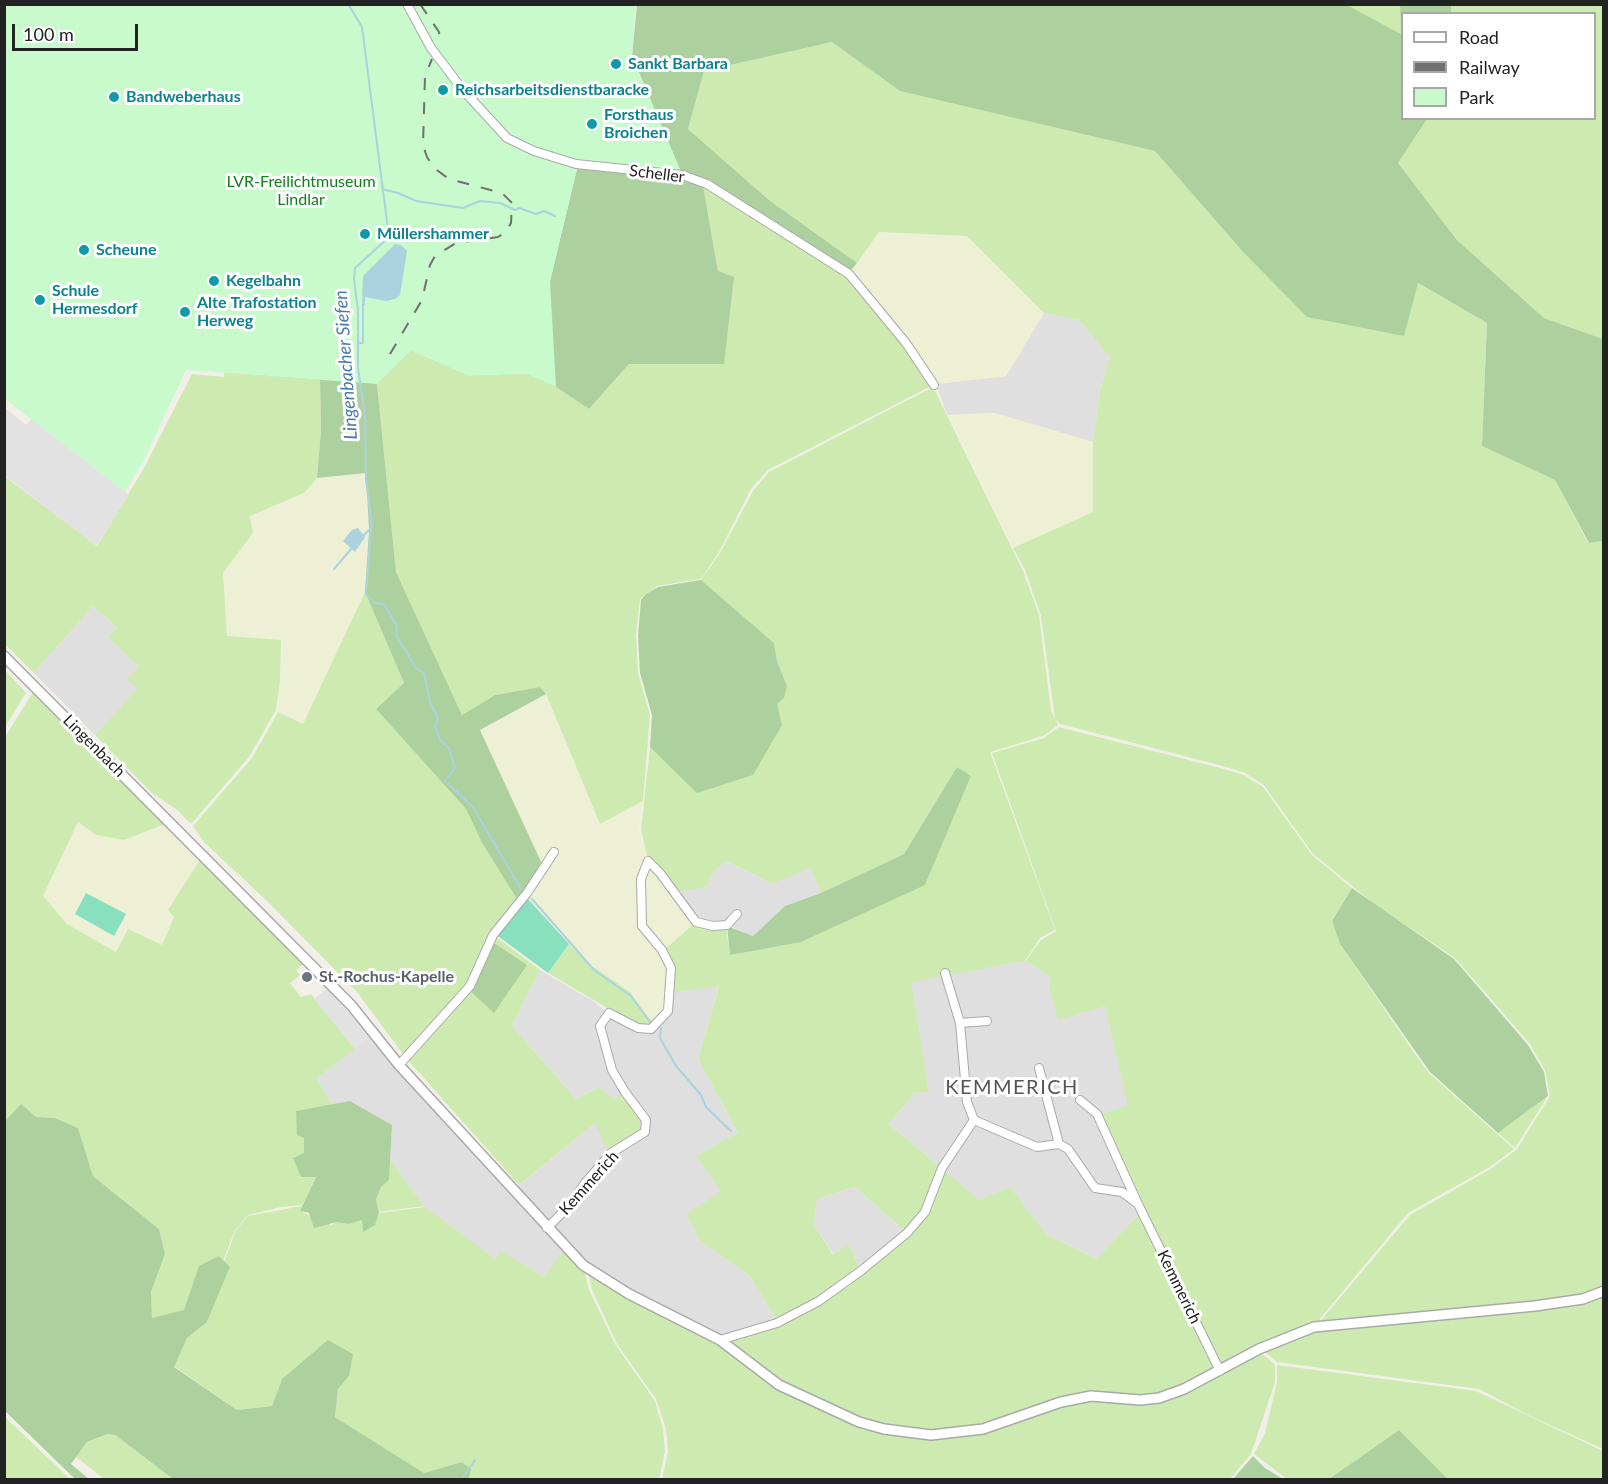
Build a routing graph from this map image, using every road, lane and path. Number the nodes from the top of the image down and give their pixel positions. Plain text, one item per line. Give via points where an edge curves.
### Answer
1 (407, 4) edge
2 (934, 385) dead end
3 (4, 656) edge
4 (184, 837) joint
5 (554, 852) dead end
6 (737, 914) dead end
7 (945, 973) dead end
8 (987, 1021) dead end
9 (960, 1023) junction
10 (399, 1065) junction
11 (1039, 1068) dead end
12 (1080, 1100) dead end
13 (974, 1120) junction
14 (1059, 1144) junction
15 (1138, 1203) junction
16 (547, 1228) junction
17 (1604, 1292) edge
18 (720, 1340) junction
19 (1220, 1371) junction

1 - 2 street, Scheller via 431,48 507,138 576,164 682,175 707,184 849,274
3 - 4 street, Lingenbach
4 - 10 street, Kemmerich via 351,1005
5 - 10 street via 493,935 470,986
6 - 16 street, Kemmerich via 727,926 696,922 648,861 641,879 642,926 671,968 668,1011 651,1029 638,1028 609,1013 600,1026 612,1070 646,1120 645,1132 611,1153
7 - 9 street
8 - 9 street
9 - 13 street via 966,1102
10 - 16 street, Kemmerich
11 - 14 street
12 - 15 street, Kemmerich via 1096,1114
13 - 14 street via 1037,1147
13 - 18 street via 942,1168 925,1212 898,1240 819,1301 777,1323
14 - 15 street via 1068,1149 1095,1188 1122,1192
15 - 19 street, Kemmerich
16 - 18 street, Kemmerich via 599,1277
17 - 19 street, Kemmerich via 1535,1306 1314,1327 1259,1349
18 - 19 street, Kemmerich via 779,1385 821,1406 884,1429 931,1435 983,1429 1061,1402 1091,1396 1159,1398

